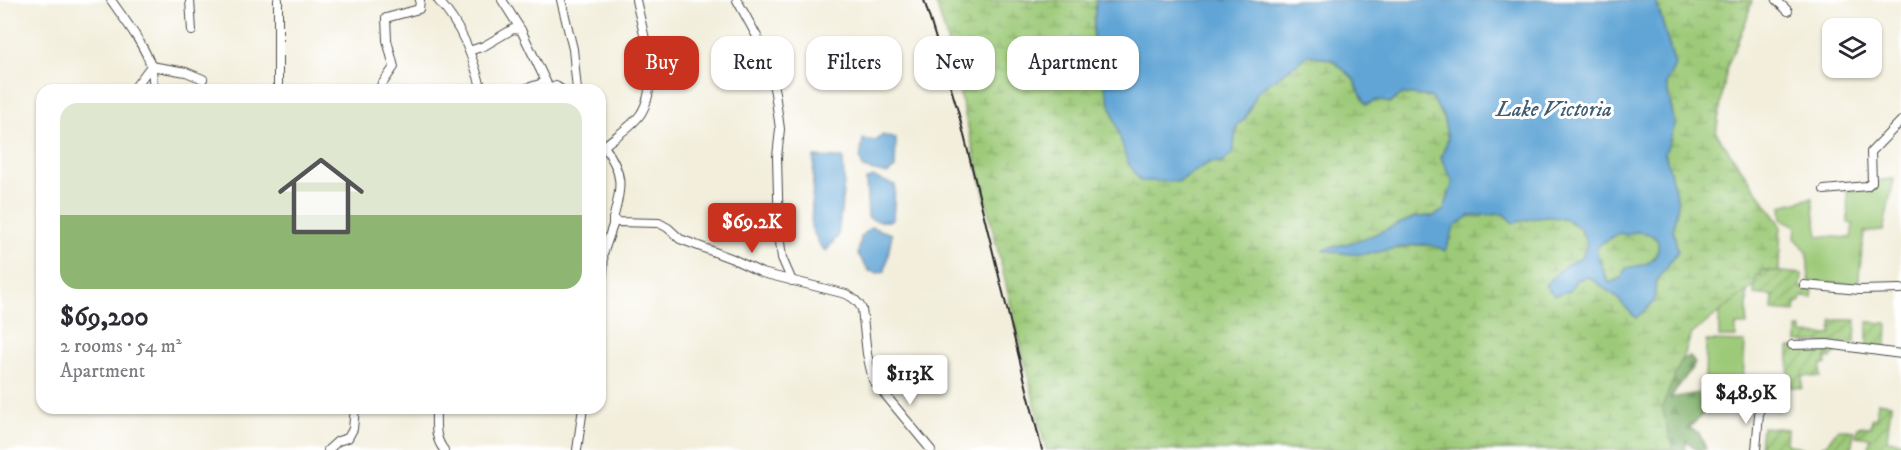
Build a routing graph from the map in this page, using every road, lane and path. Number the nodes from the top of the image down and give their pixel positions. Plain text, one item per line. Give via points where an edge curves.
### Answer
1 (111, 0) edge
2 (190, 0) edge
3 (278, 0) edge
4 (420, 0) edge
5 (438, 0) edge
6 (502, 0) edge
7 (561, 0) edge
8 (636, 0) edge
9 (737, 0) edge
10 (1776, 0) edge
11 (1788, 11) dead end
12 (521, 30) junction
13 (192, 31) dead end
14 (469, 51) junction
15 (151, 66) junction
16 (203, 80) dead end
17 (138, 84) edge
18 (153, 84) edge
19 (278, 84) edge
20 (382, 84) edge
21 (480, 84) edge
22 (547, 84) edge
23 (578, 84) edge
24 (1901, 121) edge
25 (606, 143) edge
26 (606, 151) edge
27 (1824, 190) dead end
28 (613, 219) junction
29 (606, 245) edge
30 (792, 281) junction
31 (1804, 285) dead end
32 (1901, 289) edge
33 (1792, 345) dead end
34 (1901, 354) edge
35 (1760, 402) dead end
36 (354, 414) edge
37 (436, 414) edge
38 (582, 414) edge
39 (328, 450) edge
40 (444, 450) edge
41 (577, 450) edge
42 (931, 450) edge
43 (1756, 450) edge

1 - 15 street
2 - 13 street
3 - 19 street
4 - 20 street via 419,9 386,18 394,67
5 - 14 street via 455,21
6 - 12 street
7 - 23 street
8 - 25 street via 647,52 650,95 639,117
9 - 30 street via 766,52 775,93 780,129 779,234 782,258
10 - 11 street
12 - 14 street via 513,29
12 - 22 street
14 - 21 street
15 - 16 street via 193,73
15 - 17 street
15 - 18 street
24 - 27 street via 1871,152 1870,184
26 - 28 street via 615,161 620,184
28 - 29 street
28 - 30 street via 658,223 697,247
30 - 42 street via 846,294 858,302 873,380
31 - 32 street
33 - 34 street via 1827,344
35 - 43 street
36 - 39 street via 351,434
37 - 40 street via 438,443
38 - 41 street

